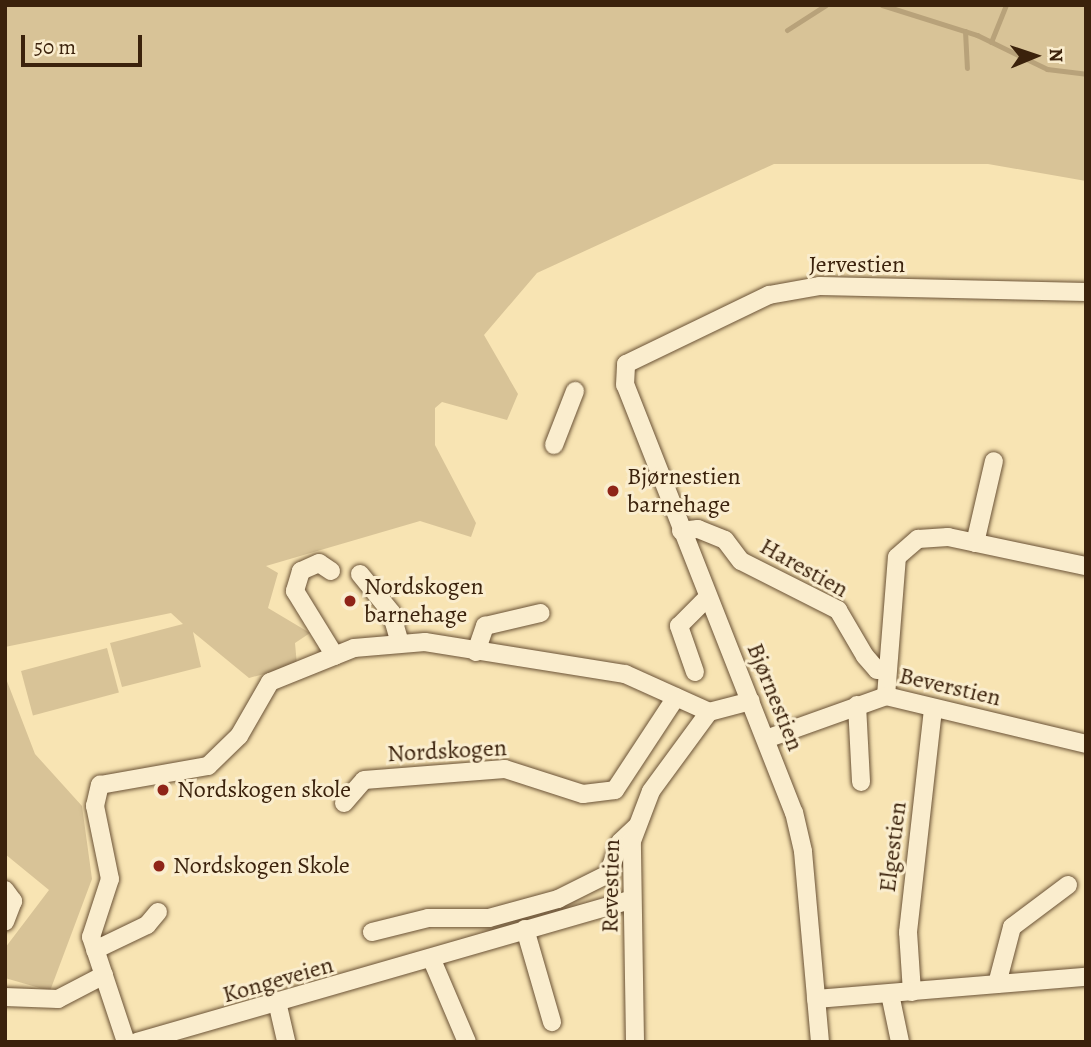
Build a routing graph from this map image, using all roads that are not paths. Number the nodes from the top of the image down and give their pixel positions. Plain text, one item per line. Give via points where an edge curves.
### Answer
1 (1086, 292) edge
2 (625, 385) joint
3 (575, 391) dead end
4 (554, 445) dead end
5 (994, 461) dead end
6 (681, 531) junction
7 (975, 543) junction
8 (1086, 566) edge
9 (331, 571) dead end
10 (360, 574) dead end
11 (707, 597) junction
12 (541, 613) dead end
13 (398, 643) junction
14 (476, 652) junction
15 (338, 661) junction
16 (887, 670) junction
17 (695, 672) dead end
18 (886, 696) junction
19 (676, 697) junction
20 (751, 701) junction
21 (857, 705) junction
22 (933, 708) junction
23 (709, 712) junction
24 (766, 739) junction
25 (1086, 744) edge
26 (861, 782) dead end
27 (344, 803) dead end
28 (638, 826) junction
29 (1068, 885) dead end
30 (5, 890) edge
31 (630, 900) junction
32 (158, 912) dead end
33 (5, 922) edge
34 (525, 929) junction
35 (372, 932) dead end
36 (95, 950) junction
37 (432, 960) junction
38 (104, 975) junction
39 (1086, 977) edge
40 (997, 984) junction
41 (912, 992) junction
42 (890, 994) junction
43 (5, 997) edge
44 (816, 999) junction
45 (278, 1006) junction
46 (552, 1022) dead end
47 (126, 1042) edge
48 (137, 1042) edge
49 (286, 1042) edge
50 (467, 1042) edge
51 (635, 1042) edge
52 (820, 1042) edge
53 (900, 1042) edge

1 - 2 street, Jervestien via 820,286 769,295 638,353 626,363
2 - 6 street, Bjørnestien
3 - 4 street
5 - 7 street
6 - 11 street, Bjørnestien
6 - 16 street, Harestien via 698,529 725,540 741,561 838,610 865,656 877,670
7 - 8 street
7 - 16 street via 918,539 897,557
9 - 15 street via 310,566 295,579 295,591
10 - 13 street via 391,612
11 - 17 street via 680,626
11 - 20 street, Bjørnestien
12 - 14 street via 485,626
13 - 14 street
13 - 15 street
14 - 19 street via 625,674
15 - 36 street via 270,682 239,736 208,766 100,786 95,807 110,879 92,925
16 - 18 street
18 - 21 street, Beverstien
18 - 22 street, Beverstien
19 - 23 street
19 - 27 street, Nordskogen via 615,790 583,794 505,769 364,780
20 - 23 street
20 - 24 street, Bjørnestien
21 - 24 street, Beverstien
21 - 26 street
22 - 25 street, Beverstien
22 - 41 street, Elgestien via 908,932
23 - 28 street, Revestien via 651,791
24 - 44 street, Bjørnestien via 803,851
28 - 31 street, Revestien
28 - 35 street via 620,842 608,874 558,899 489,918 428,918
29 - 40 street via 1012,927
30 - 33 street via 13,901
31 - 34 street, Kongeveien
31 - 51 street, Revestien
32 - 36 street via 148,925
34 - 37 street, Kongeveien
34 - 46 street
36 - 38 street
37 - 45 street, Kongeveien
37 - 50 street
38 - 43 street via 58,999
38 - 47 street
39 - 40 street
40 - 41 street
41 - 42 street
42 - 44 street
42 - 53 street
44 - 52 street, Bjørnestien
45 - 48 street, Kongeveien
45 - 49 street

